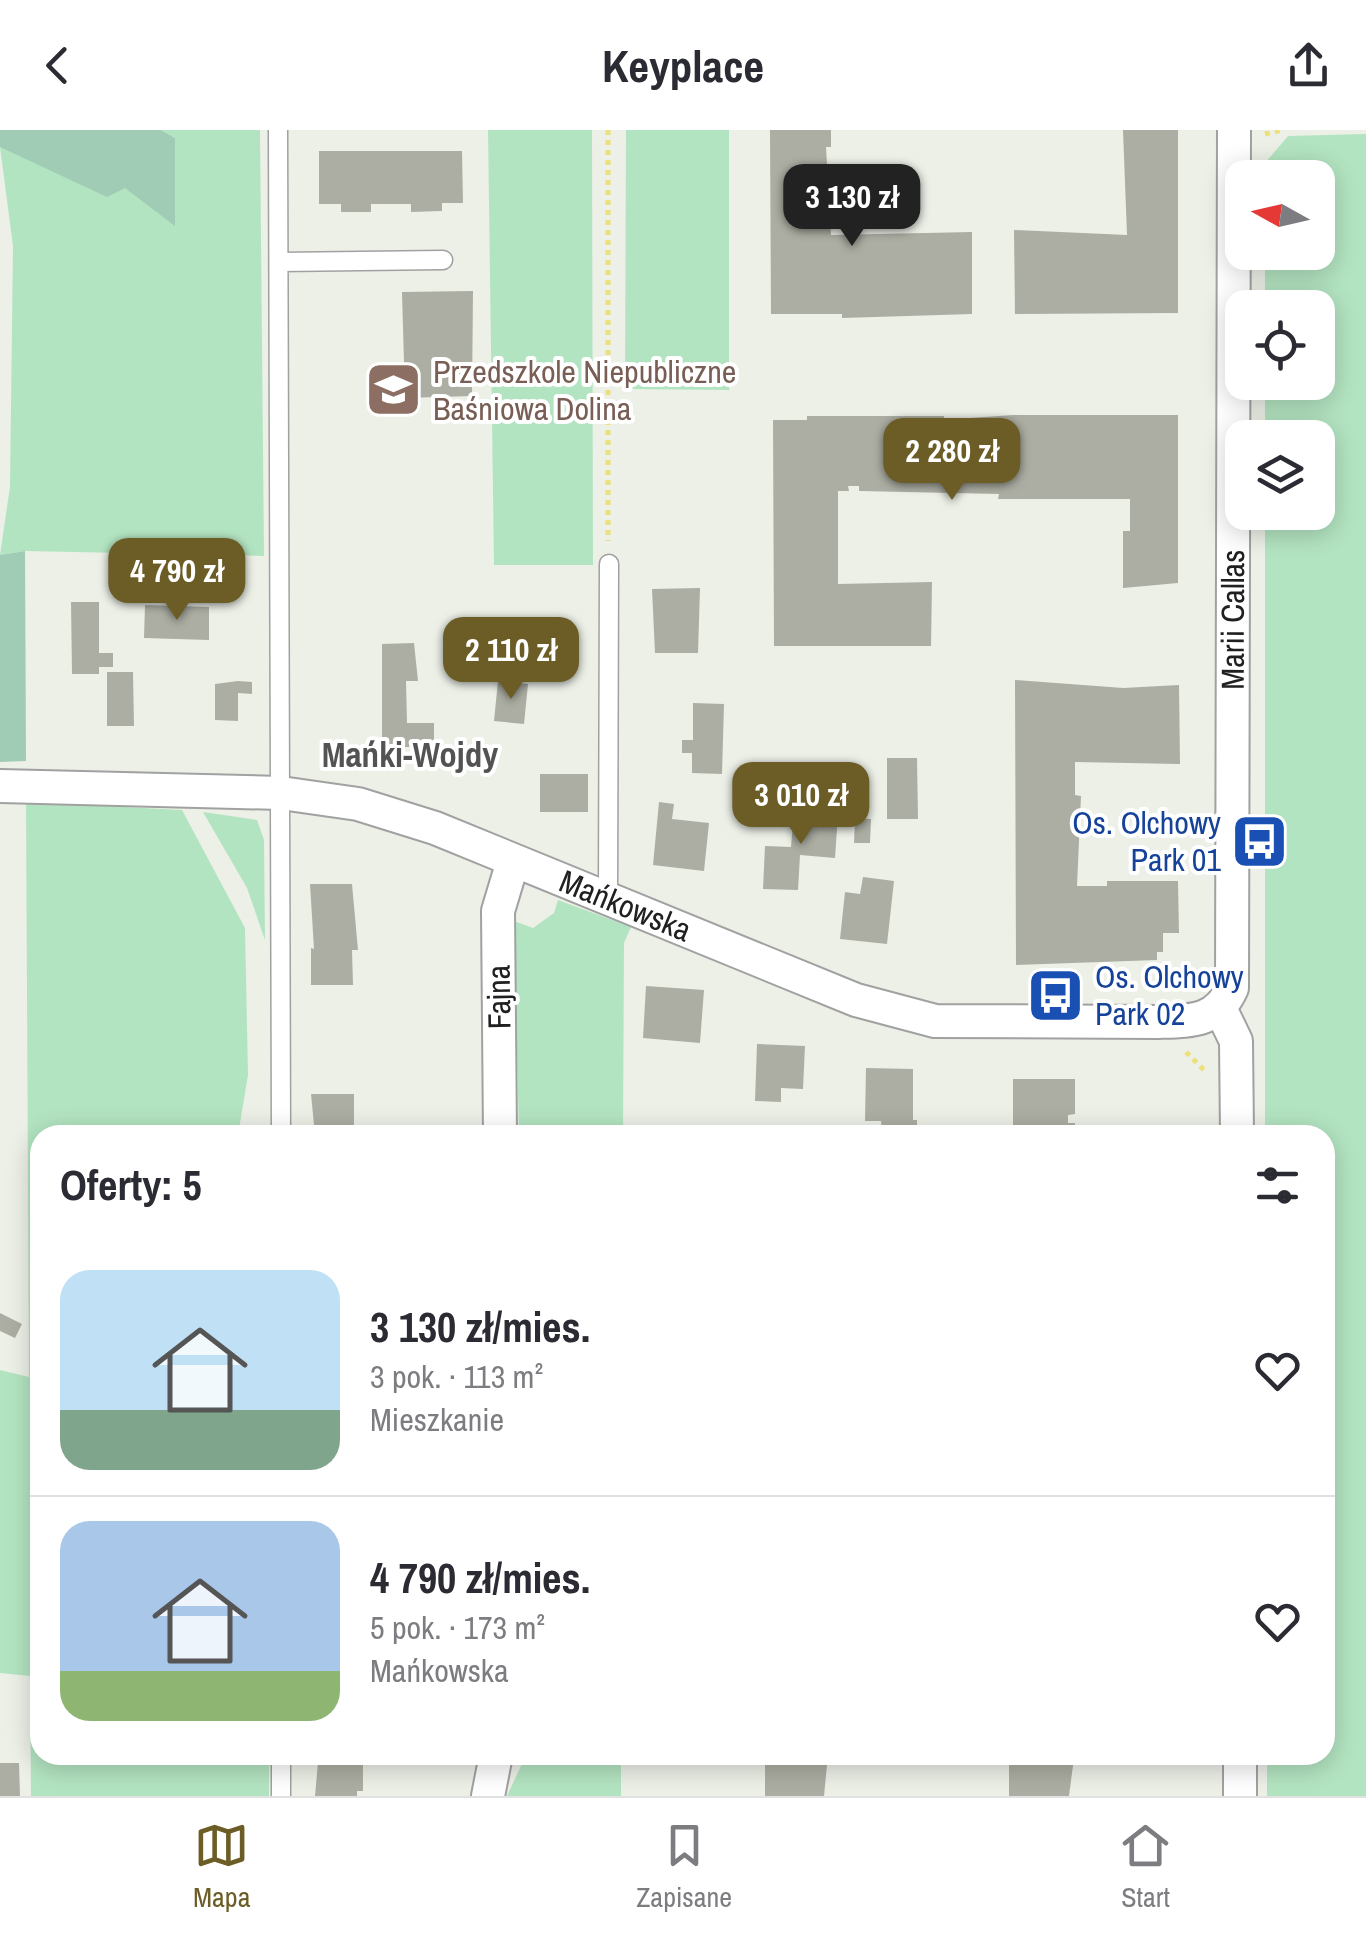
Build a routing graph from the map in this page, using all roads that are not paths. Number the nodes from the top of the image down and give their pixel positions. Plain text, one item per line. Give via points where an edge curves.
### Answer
1 (278, 130) edge
2 (1234, 130) edge
3 (442, 260) dead end
4 (278, 262) junction
5 (608, 564) road end
6 (0, 786) edge
7 (281, 793) junction
8 (513, 861) junction
9 (608, 901) junction
10 (1226, 998) junction
11 (281, 1125) edge
12 (500, 1125) edge
13 (1237, 1125) edge
14 (282, 1765) edge
15 (494, 1765) edge
16 (1240, 1765) edge
17 (282, 1796) edge
18 (488, 1796) edge
19 (1240, 1796) edge

1 - 4 lane
2 - 10 street, Marii Callas
3 - 4 lane
4 - 7 lane
5 - 9 lane
6 - 7 street, Mańkowska
7 - 8 street, Mańkowska via 394,814
7 - 11 lane
8 - 9 street, Mańkowska
8 - 12 street, Fajna via 498,911
9 - 10 street, Mańkowska via 916,1018 1196,1021
10 - 13 street, Marii Callas via 1236,1041
14 - 17 lane
15 - 18 street
16 - 19 street

